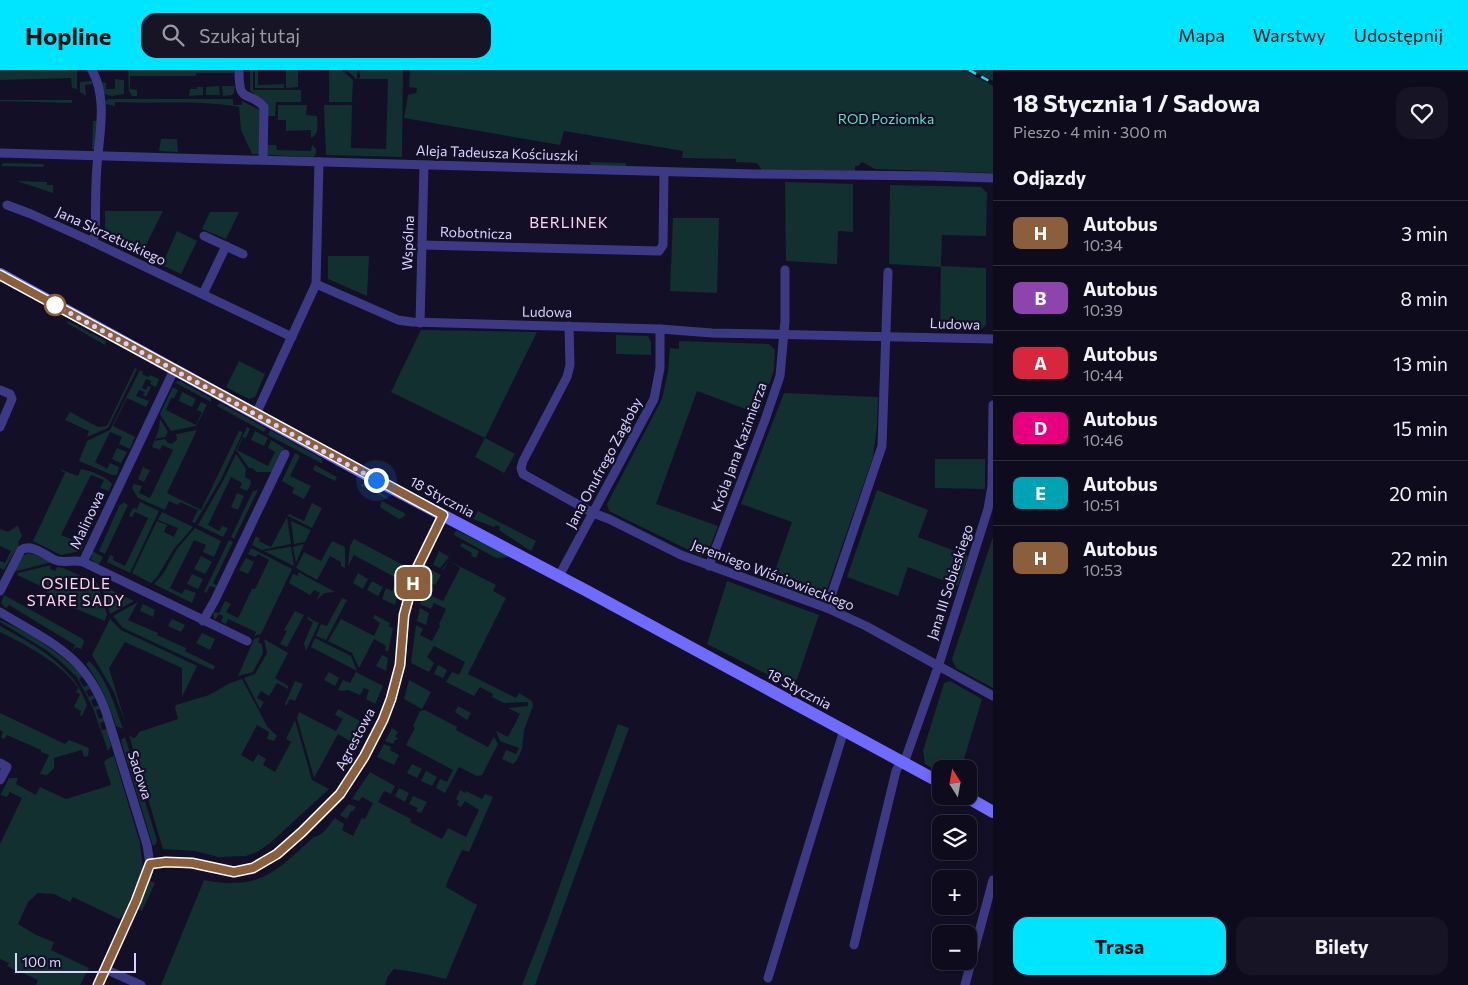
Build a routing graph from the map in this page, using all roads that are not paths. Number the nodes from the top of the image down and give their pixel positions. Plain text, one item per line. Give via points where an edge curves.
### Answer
1 (92, 70) edge
2 (239, 70) edge
3 (0, 153) edge
4 (98, 156) junction
5 (264, 160) junction
6 (319, 162) junction
7 (424, 164) junction
8 (664, 172) junction
9 (993, 178) edge
10 (7, 204) dead end
11 (204, 236) dead end
12 (93, 242) junction
13 (422, 245) junction
14 (226, 246) junction
15 (243, 254) dead end
16 (785, 270) dead end
17 (888, 272) dead end
18 (1, 277) edge
19 (316, 284) junction
20 (203, 294) junction
21 (420, 323) junction
22 (569, 326) junction
23 (660, 329) junction
24 (784, 334) junction
25 (886, 336) junction
26 (292, 337) junction
27 (993, 339) edge
28 (174, 370) junction
29 (0, 390) edge
30 (993, 405) edge
31 (256, 414) junction
32 (0, 427) edge
33 (284, 454) dead end
34 (593, 513) junction
35 (443, 515) junction
36 (83, 562) junction
37 (710, 566) junction
38 (559, 576) junction
39 (0, 591) edge
40 (827, 608) junction
41 (0, 612) edge
42 (203, 621) junction
43 (247, 641) dead end
44 (938, 667) junction
45 (993, 696) edge
46 (844, 730) junction
47 (902, 762) junction
48 (0, 763) edge
49 (932, 778) edge
50 (0, 780) edge
51 (978, 803) edge
52 (993, 812) edge
53 (150, 864) junction
54 (993, 880) edge
55 (854, 945) dead end
56 (105, 969) junction
57 (768, 978) dead end
58 (98, 985) edge
59 (141, 985) edge
60 (965, 985) edge

1 - 4 street via 101,98
2 - 5 street via 242,93 264,107
3 - 4 street, Aleja Tadeusza Kościuszki
4 - 5 street, Aleja Tadeusza Kościuszki
4 - 12 street
5 - 6 street, Aleja Tadeusza Kościuszki
6 - 7 street, Aleja Tadeusza Kościuszki
6 - 19 street
7 - 8 street, Aleja Tadeusza Kościuszki
7 - 13 street, Wspólna
8 - 9 street, Aleja Tadeusza Kościuszki
8 - 13 street, Robotnicza via 663,245 659,251
10 - 12 street, Jana Skrzetuskiego
11 - 14 street
12 - 20 street, Jana Skrzetuskiego
13 - 21 street, Wspólna
14 - 15 street
14 - 20 street
16 - 24 street
17 - 25 street
18 - 28 main road, 18 Stycznia
19 - 21 street, Ludowa via 398,320
19 - 26 street
20 - 26 street, Jana Skrzetuskiego
21 - 22 street, Ludowa
22 - 23 street, Ludowa
22 - 34 street, Jeremiego Wiśniowieckiego via 570,366 567,377 521,468 526,476
23 - 24 street, Ludowa
23 - 34 street, Jana Onufrego Zagłoby via 660,368 654,399
24 - 25 street, Ludowa
24 - 37 street, Króla Jana Kazimierza via 777,387
25 - 27 street, Ludowa
25 - 40 street via 882,446
26 - 31 street
28 - 31 main road, 18 Stycznia
28 - 36 street, Malinowa
29 - 32 street via 10,394 12,399
30 - 44 street, Jana III Sobieskiego via 992,486 988,509
31 - 35 main road, 18 Stycznia
33 - 42 street
34 - 37 street, Jeremiego Wiśniowieckiego
34 - 38 street, Jana Onufrego Zagłoby
35 - 38 main road, 18 Stycznia
35 - 53 street, Agrestowa via 417,568 404,615 400,665 391,699 364,757 340,794 277,854 253,868 234,872 192,863
36 - 39 street via 57,561 33,549 23,548
36 - 42 street, Malinowa
37 - 40 street, Jeremiego Wiśniowieckiego
38 - 46 main road, 18 Stycznia
40 - 44 street, Jeremiego Wiśniowieckiego
41 - 53 street, Sadowa via 66,653 85,670 103,704 134,798
42 - 43 street, Malinowa
44 - 45 street, Jeremiego Wiśniowieckiego
44 - 47 street, Jana III Sobieskiego
46 - 47 main road, 18 Stycznia
46 - 57 street
47 - 49 main road, 18 Stycznia
47 - 55 street via 896,771
48 - 50 street via 7,766
51 - 52 main road
53 - 56 street
54 - 60 street
56 - 58 street
56 - 59 street

